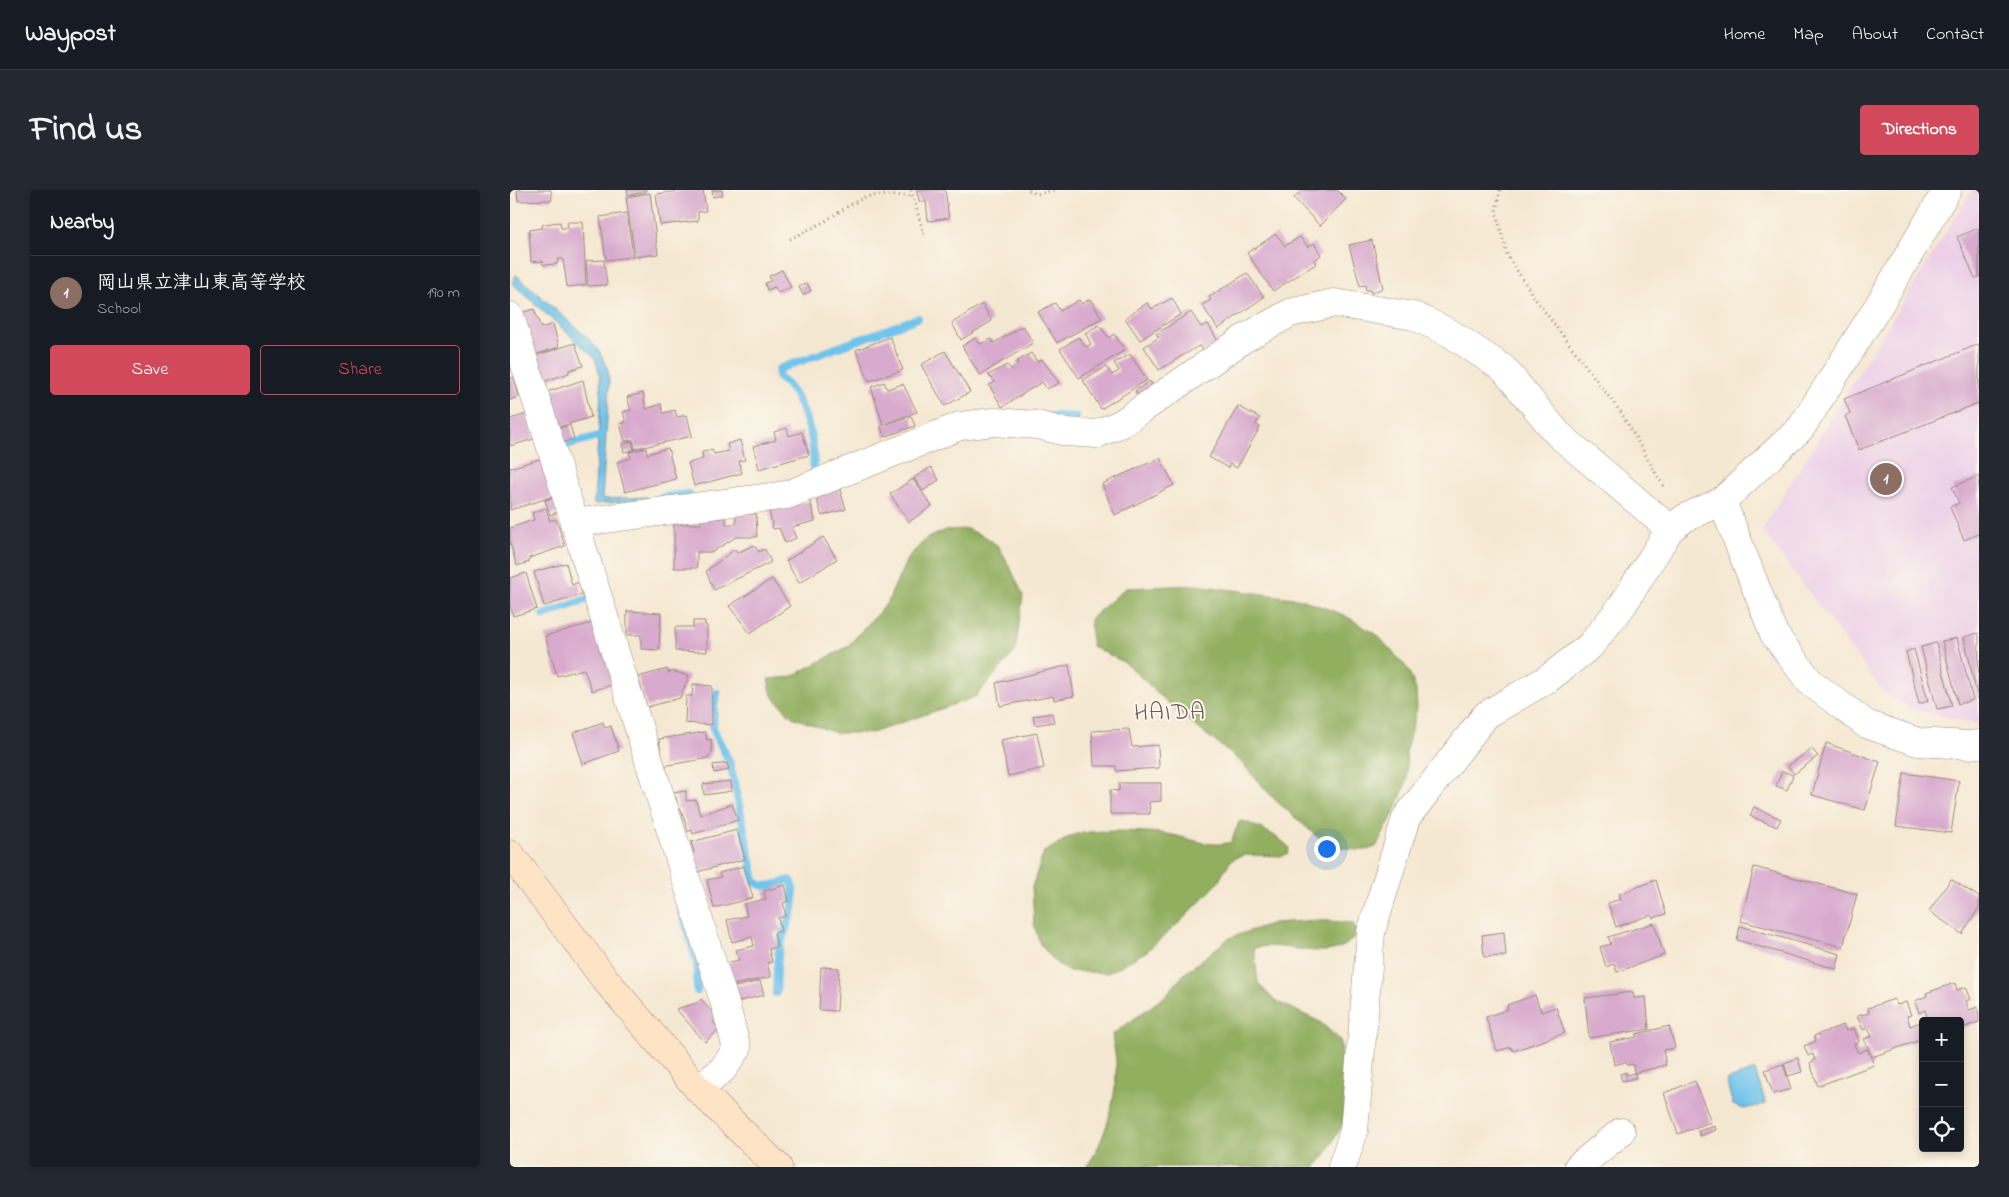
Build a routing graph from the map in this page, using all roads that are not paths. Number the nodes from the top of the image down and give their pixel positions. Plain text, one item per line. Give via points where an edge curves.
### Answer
1 (1947, 190) edge
2 (510, 316) edge
3 (1722, 500) junction
4 (574, 523) junction
5 (1675, 526) junction
6 (1979, 744) edge
7 (510, 854) edge
8 (698, 1090) junction
9 (1622, 1132) dead end
10 (778, 1167) edge
11 (1342, 1167) edge
12 (1578, 1167) edge

1 - 3 street via 1880,305 1801,428
2 - 4 street
3 - 5 street
3 - 6 street via 1774,634 1810,682 1866,724 1918,742
4 - 5 street via 787,495 960,426 994,422 1097,434 1122,423 1245,338 1290,313 1334,303 1414,316 1450,333 1504,369 1558,434
4 - 8 street via 738,1048 723,1070
5 - 11 street via 1622,606 1590,646 1549,678 1486,715 1406,818 1371,932 1354,1131
7 - 8 street via 604,978
8 - 10 street
9 - 12 street

